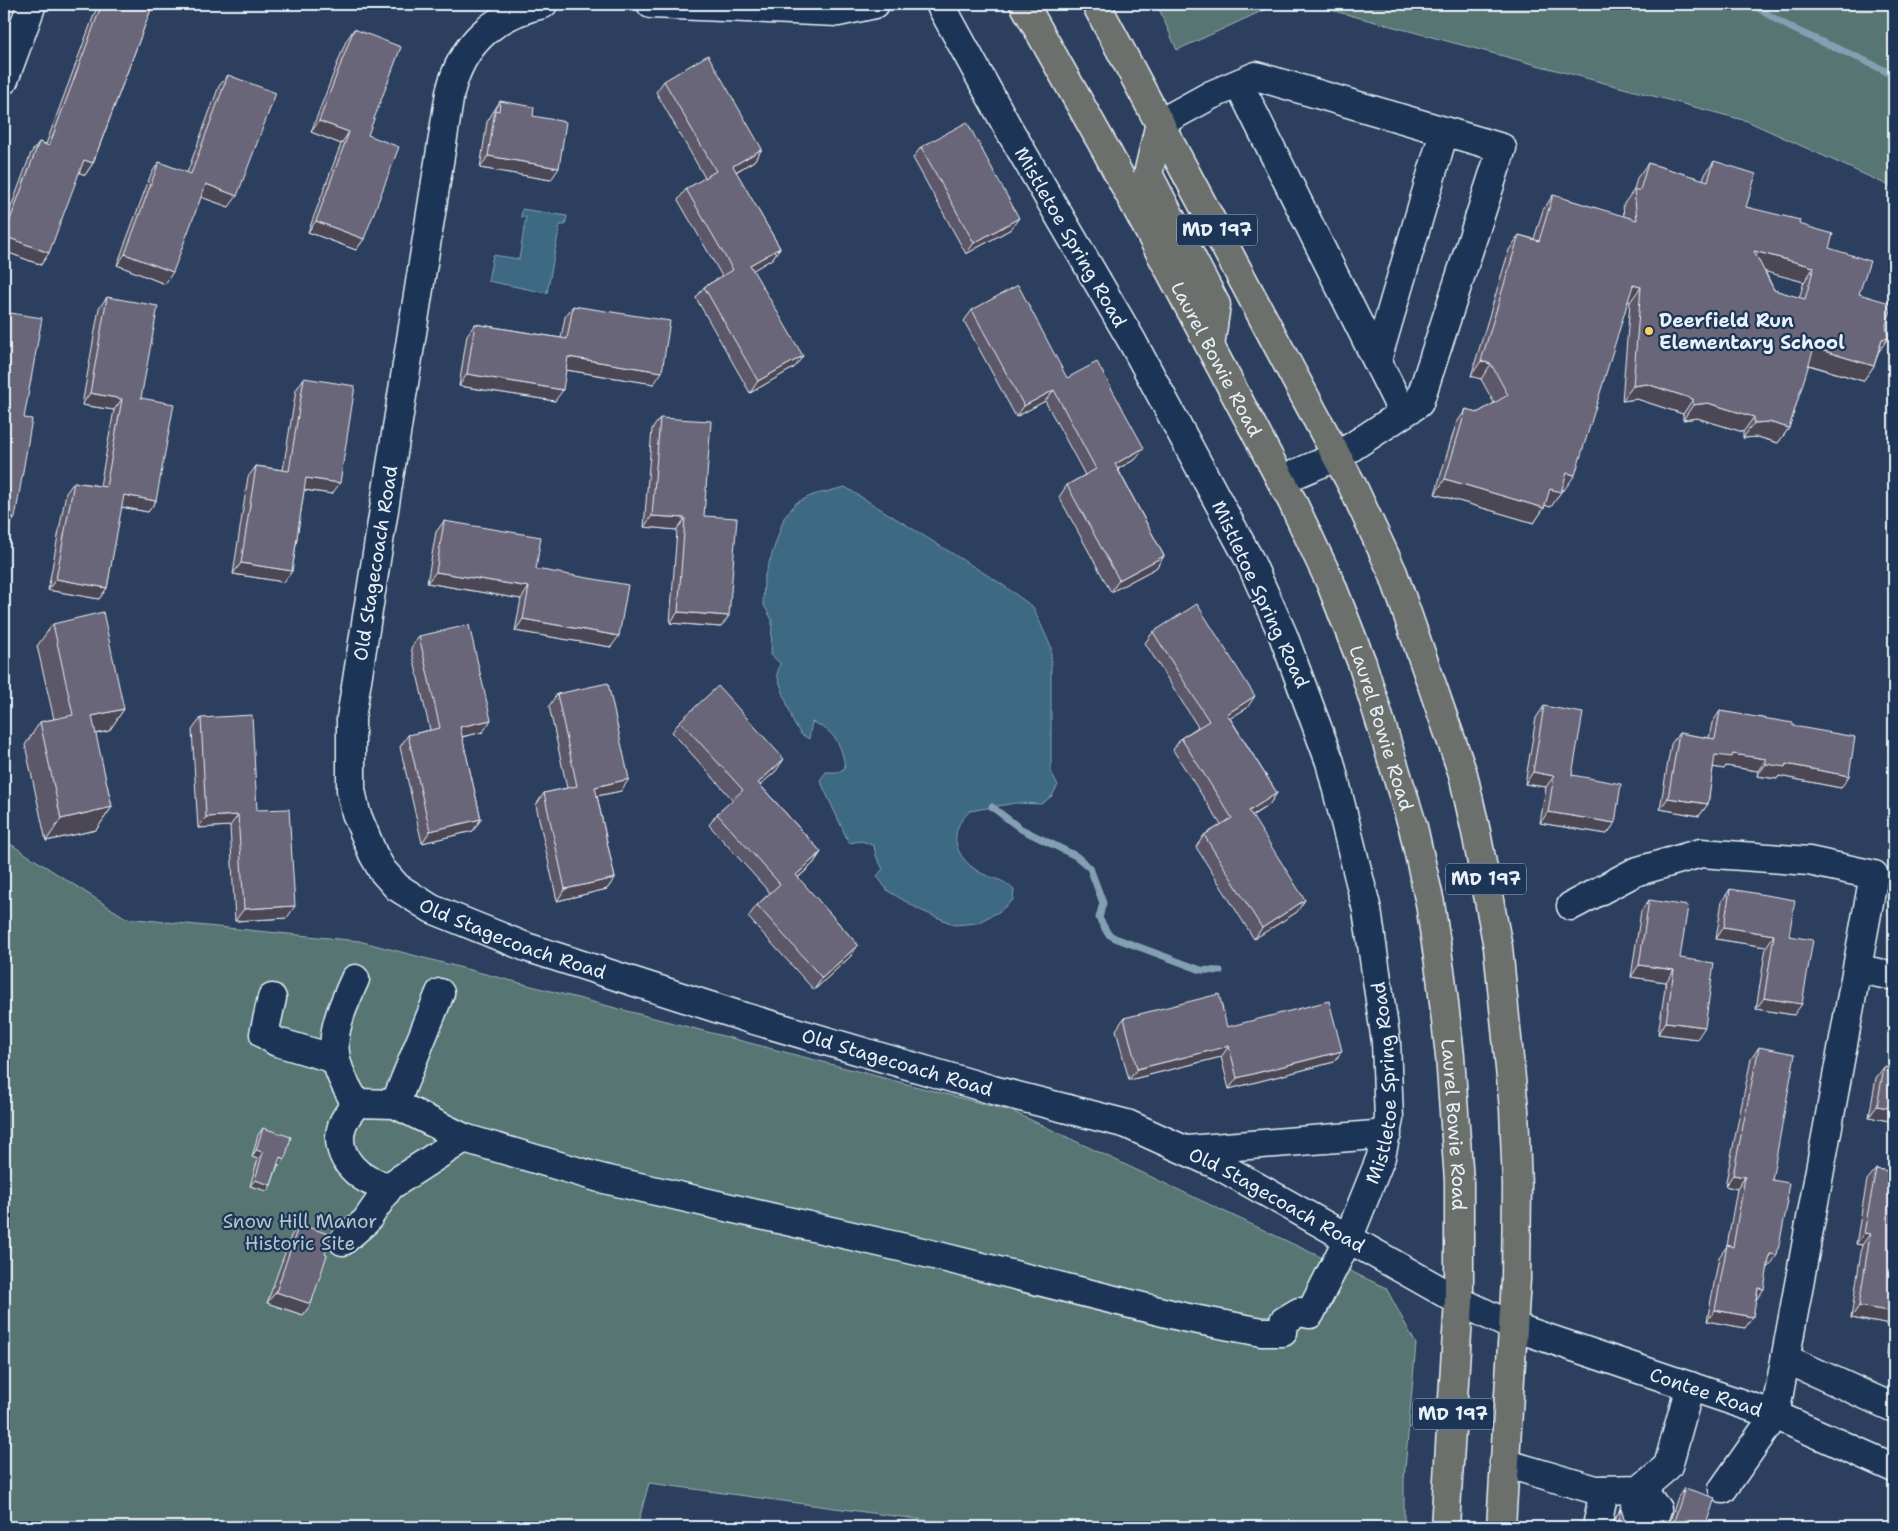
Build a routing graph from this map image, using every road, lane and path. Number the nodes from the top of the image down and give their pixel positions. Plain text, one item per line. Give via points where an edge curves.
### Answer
1 (32, 4) edge
2 (543, 4) edge
3 (651, 4) edge
4 (875, 4) edge
5 (940, 4) edge
6 (1024, 4) edge
7 (1096, 4) edge
8 (4, 80) edge
9 (1239, 84) junction
10 (1160, 123) junction
11 (1444, 132) junction
12 (1210, 346) junction
13 (1377, 360) junction
14 (1404, 413) junction
15 (1338, 456) junction
16 (1281, 480) junction
17 (1571, 906) dead end
18 (1858, 969) junction
19 (1894, 976) edge
20 (355, 979) dead end
21 (440, 993) dead end
22 (272, 998) dead end
23 (335, 1059) junction
24 (356, 1103) junction
25 (395, 1104) junction
26 (1388, 1134) junction
27 (464, 1138) junction
28 (1184, 1150) junction
29 (390, 1186) junction
30 (1348, 1239) junction
31 (343, 1241) dead end
32 (1458, 1301) junction
33 (1514, 1327) junction
34 (1786, 1358) junction
35 (1690, 1386) junction
36 (1894, 1408) edge
37 (1775, 1414) junction
38 (1504, 1463) junction
39 (1894, 1468) edge
40 (1641, 1489) junction
41 (1604, 1490) junction
42 (1723, 1490) dead end
43 (1641, 1525) edge
44 (1445, 1527) edge
45 (1501, 1527) edge
46 (1597, 1527) edge

1 - 8 street
2 - 28 street, Old Stagecoach Road via 509,14 484,31 461,60 450,93 351,718 350,790 373,854 397,887 415,900 526,947 744,1018 993,1090 1127,1124
3 - 4 street via 838,12
5 - 26 street, Mistletoe Spring Road via 1210,484 1249,559 1287,644 1330,762 1367,910 1386,1042 1390,1105
6 - 12 main road, Laurel Bowie Road / MD 197
7 - 10 main road, MD 197
9 - 10 street via 1211,95
9 - 11 street via 1256,76
9 - 13 street
10 - 12 main road via 1148,174 1216,304
10 - 15 main road, MD 197
11 - 13 street
11 - 14 street via 1502,148 1419,403
12 - 16 main road, Laurel Bowie Road / MD 197
13 - 14 street
14 - 15 street
15 - 16 street
15 - 33 main road, MD 197 via 1393,573 1463,774 1481,854 1498,947 1514,1109 1517,1186
16 - 32 main road, Laurel Bowie Road / MD 197 via 1331,584 1362,663 1413,827 1430,903 1454,1109 1458,1180
17 - 18 street via 1635,872 1702,853 1818,863 1874,875
18 - 19 street
18 - 34 street
20 - 23 street via 343,1005 333,1046
21 - 25 street
22 - 23 street via 264,1034 277,1042
23 - 24 street
24 - 25 street
24 - 29 street via 342,1126 341,1145 348,1163 361,1178 378,1186
25 - 27 street
26 - 28 street
26 - 30 street, Mistletoe Spring Road
27 - 29 street
27 - 30 street, Mistletoe Spring Road via 600,1178 922,1252 1183,1317 1262,1332 1283,1332 1284,1321 1299,1312 1310,1314
28 - 30 street, Old Stagecoach Road via 1220,1166
29 - 31 street via 366,1221
30 - 32 street, Old Stagecoach Road
32 - 33 street, Old Stagecoach Road
32 - 44 main road, Laurel Bowie Road / MD 197
33 - 35 street, Contee Road
33 - 38 main road, MD 197
34 - 36 street
34 - 37 street
35 - 37 street, Contee Road
35 - 40 street via 1668,1466
37 - 39 street, Contee Road
37 - 42 street
38 - 41 street
38 - 45 main road, MD 197
40 - 41 street
40 - 43 street
41 - 46 street

